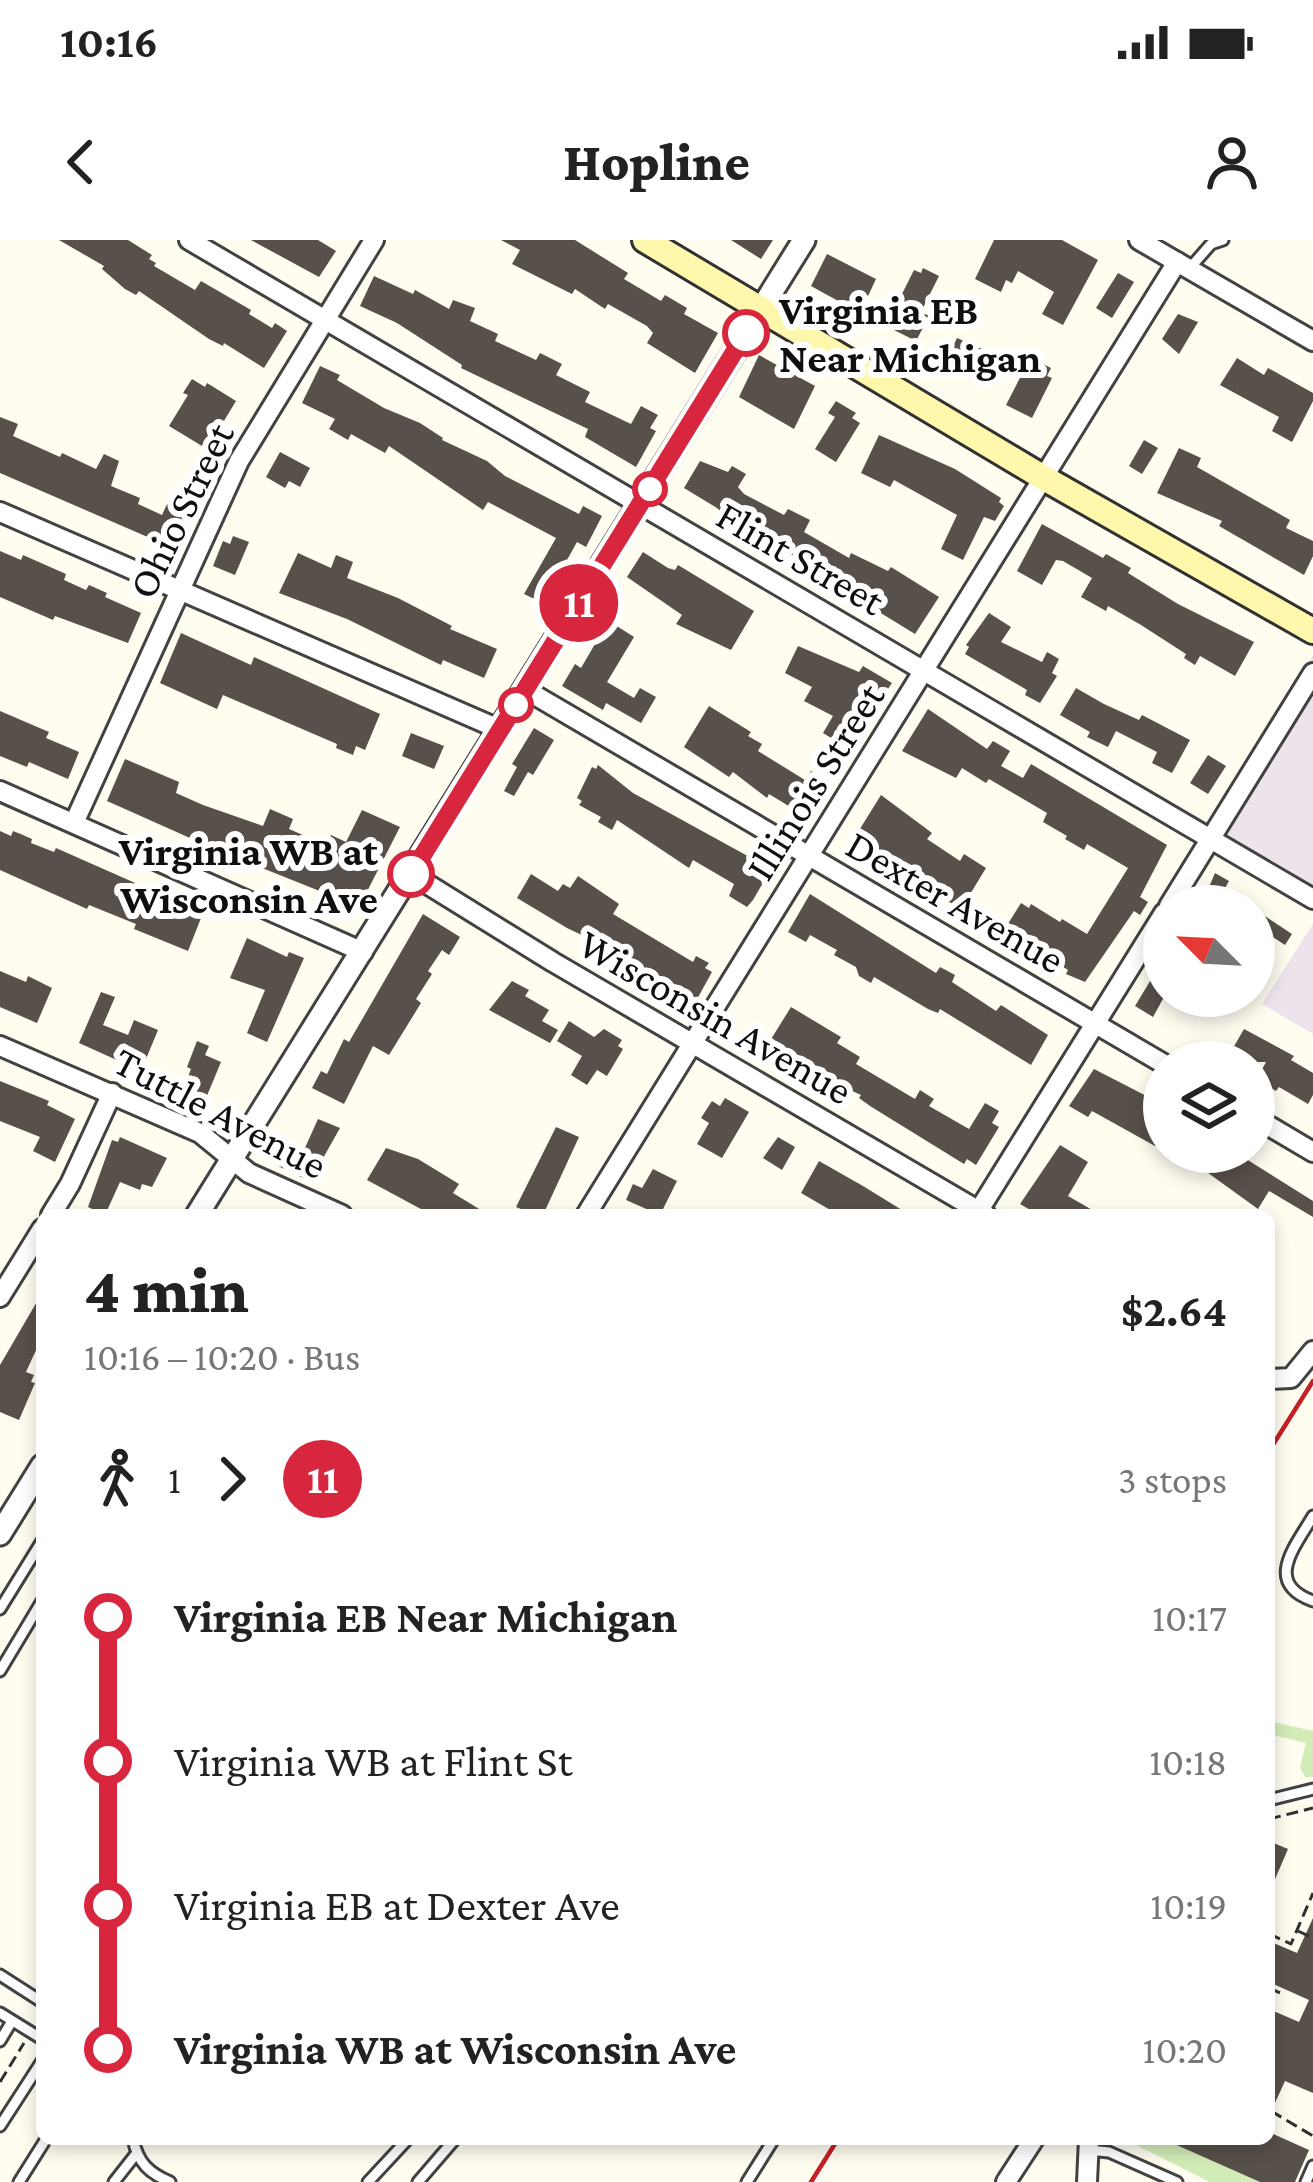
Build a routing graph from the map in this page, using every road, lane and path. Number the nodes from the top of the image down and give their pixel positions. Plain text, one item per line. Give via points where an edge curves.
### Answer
1 (189, 240) edge
2 (374, 240) edge
3 (645, 240) edge
4 (804, 240) edge
5 (1139, 240) edge
6 (1223, 240) edge
7 (1183, 266) junction
8 (762, 307) junction
9 (324, 319) junction
10 (1313, 341) edge
11 (1044, 478) junction
12 (640, 505) junction
13 (0, 512) edge
14 (179, 591) junction
15 (1313, 631) edge
16 (925, 671) junction
17 (1313, 674) edge
18 (526, 690) junction
19 (501, 730) junction
20 (0, 791) edge
21 (74, 824) junction
22 (1211, 838) junction
23 (809, 858) junction
24 (411, 874) junction
25 (1182, 885) edge
26 (1313, 899) edge
27 (1143, 947) edge
28 (364, 952) junction
29 (1096, 1024) junction
30 (692, 1044) junction
31 (0, 1046) edge
32 (1143, 1052) edge
33 (112, 1093) junction
34 (1275, 1129) edge
35 (1313, 1152) edge
36 (233, 1158) junction
37 (54, 1209) edge
38 (201, 1209) edge
39 (330, 1209) edge
40 (590, 1209) edge
41 (972, 1209) edge
42 (983, 1209) edge
43 (36, 1239) edge
44 (0, 1297) edge
45 (1313, 1351) edge
46 (1275, 1379) edge
47 (36, 1476) edge
48 (1313, 1516) edge
49 (0, 1534) edge
50 (36, 1551) edge
51 (1313, 1601) edge
52 (0, 1609) edge
53 (36, 1611) edge
54 (0, 1671) edge
55 (1313, 1789) edge
56 (1275, 1798) edge
57 (1313, 1808) edge
58 (1275, 1818) edge
59 (1313, 1893) edge
60 (1296, 1931) junction
61 (1275, 1937) edge
62 (1313, 1938) edge
63 (0, 1975) edge
64 (1282, 1988) dead end
65 (1275, 1991) edge
66 (36, 1998) edge
67 (0, 2013) edge
68 (12, 2021) junction
69 (36, 2035) edge
70 (27, 2038) dead end
71 (0, 2041) edge
72 (36, 2070) edge
73 (0, 2082) edge
74 (1275, 2113) edge
75 (0, 2126) edge
76 (1313, 2136) edge
77 (42, 2145) edge
78 (134, 2145) edge
79 (402, 2145) edge
80 (450, 2145) edge
81 (770, 2145) edge
82 (1030, 2145) edge
83 (1089, 2145) edge
84 (136, 2154) junction
85 (1313, 2166) edge
86 (19, 2182) edge
87 (114, 2182) edge
88 (170, 2182) edge
89 (368, 2182) edge
90 (418, 2182) edge
91 (747, 2182) edge
92 (1006, 2182) edge
93 (1087, 2182) edge
94 (1177, 2182) edge
95 (1306, 2182) edge

1 - 9 street, Flint Street
2 - 9 street, Ohio Street
3 - 8 main road
4 - 8 street
5 - 7 street
6 - 7 lane
7 - 10 street
7 - 11 street, Illinois Street
8 - 11 main road
8 - 12 street
9 - 12 street, Flint Street
9 - 14 street, Ohio Street via 239,460
11 - 15 main road
11 - 16 street, Illinois Street
12 - 16 street, Flint Street
12 - 18 street
13 - 14 street
14 - 19 street
14 - 21 street, Ohio Street
16 - 22 street, Flint Street
16 - 23 street, Illinois Street
17 - 22 street
18 - 19 street
18 - 23 street, Dexter Avenue
19 - 24 street
20 - 21 street
21 - 28 street
22 - 25 street
22 - 26 street, Flint Street
23 - 29 street, Dexter Avenue
23 - 30 street, Illinois Street
24 - 28 street
24 - 30 street, Wisconsin Avenue
27 - 29 street
28 - 36 street
29 - 32 street, Dexter Avenue
29 - 42 street
30 - 40 street, Illinois Street
30 - 41 street, Wisconsin Avenue
31 - 33 street, Tuttle Avenue
33 - 36 street, Tuttle Avenue via 200,1133
33 - 37 street
34 - 35 street
36 - 38 street
36 - 39 street, Tuttle Avenue
43 - 44 street
45 - 46 street via 1291,1378
47 - 49 street
48 - 51 lane via 1286,1561 1287,1581
50 - 52 lane
53 - 54 lane
55 - 56 lane
57 - 58 path
59 - 60 path
60 - 61 path via 1291,1944
60 - 62 path
63 - 66 lane
64 - 65 path
67 - 68 lane
68 - 69 lane
68 - 71 lane
70 - 73 path
72 - 75 lane
74 - 76 path
77 - 86 lane
78 - 84 lane
79 - 89 lane
80 - 90 lane
81 - 91 lane
82 - 92 street
83 - 93 street
83 - 94 lane
84 - 87 lane
84 - 88 lane via 149,2174
85 - 95 lane

